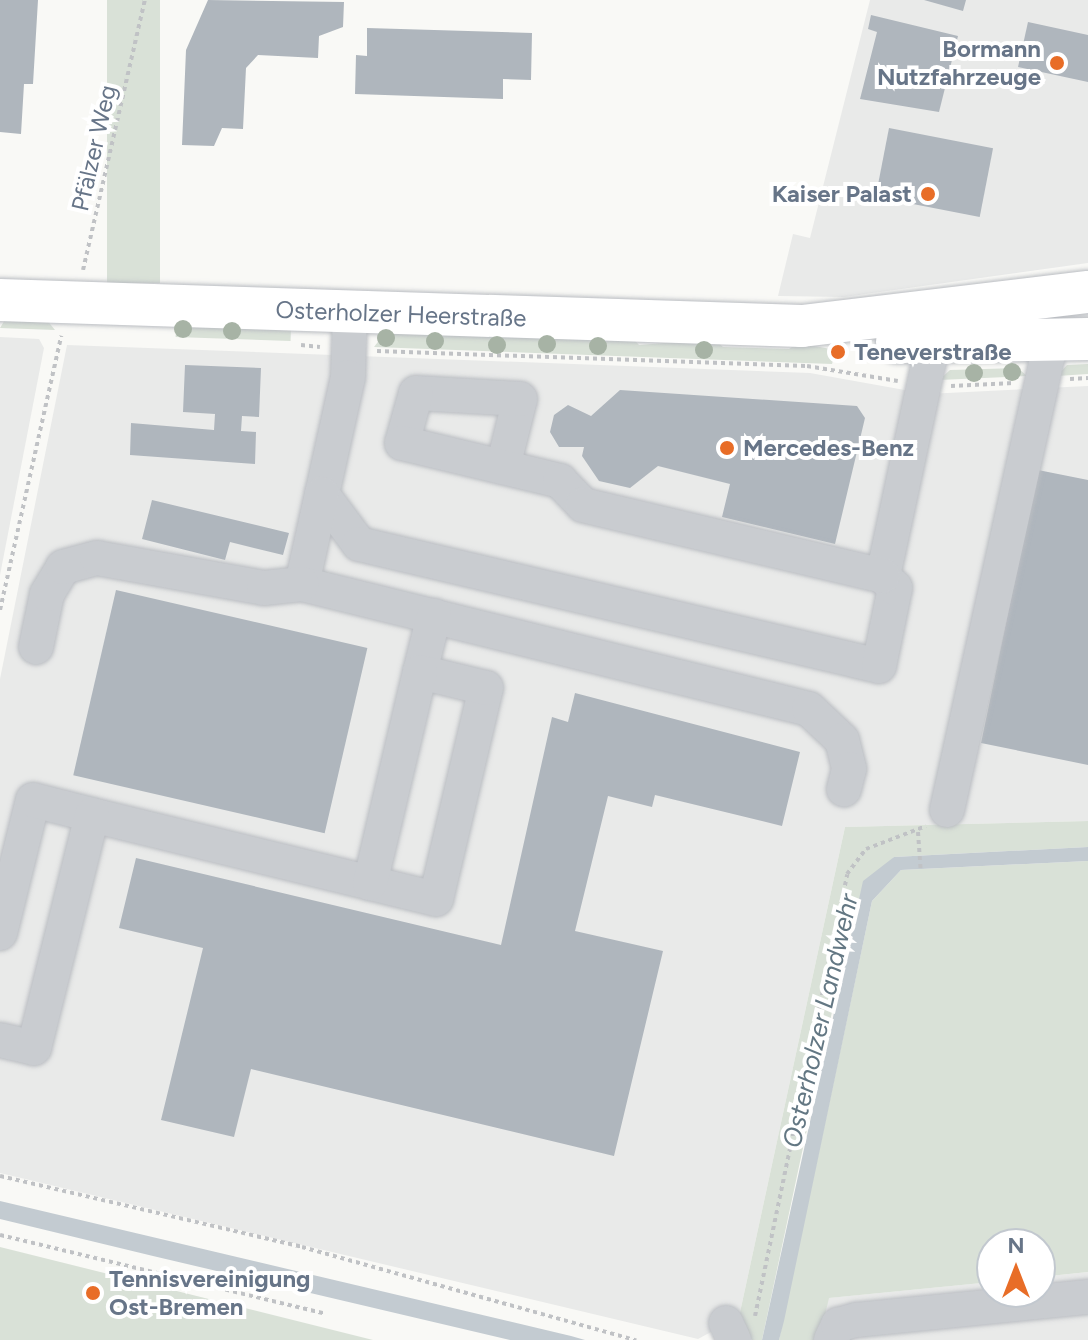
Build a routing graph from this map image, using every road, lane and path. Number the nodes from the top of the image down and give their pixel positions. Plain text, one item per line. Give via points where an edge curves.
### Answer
1 (145, 0) edge
2 (1088, 292) edge
3 (0, 300) edge
4 (66, 319) junction
5 (802, 326) junction
6 (350, 331) junction
7 (1070, 339) edge
8 (933, 342) junction
9 (1088, 378) edge
10 (1045, 381) junction
11 (927, 386) junction
12 (503, 467) dead end
13 (322, 494) junction
14 (883, 576) junction
15 (302, 584) junction
16 (0, 610) edge
17 (434, 616) junction
18 (36, 647) dead end
19 (420, 672) junction
20 (844, 789) dead end
21 (947, 810) joint
22 (92, 815) junction
23 (918, 832) junction
24 (921, 871) dead end
25 (370, 883) junction
26 (0, 933) edge
27 (0, 1040) edge
28 (0, 1176) edge
29 (0, 1235) edge
30 (1088, 1297) edge
31 (326, 1314) dead end
32 (731, 1334) edge
33 (636, 1340) edge
34 (831, 1340) edge

1 - 4 path, Pfälzer Weg
2 - 5 main road, Osterholzer Heerstraße
3 - 4 main road, Osterholzer Heerstraße
4 - 6 main road, Osterholzer Heerstraße
4 - 16 path, Pfälzer Weg
5 - 6 main road, Osterholzer Heerstraße
5 - 8 main road, Osterholzer Heerstraße
6 - 11 path via 807,366
6 - 13 lane
7 - 8 main road, Osterholzer Heerstraße
7 - 10 lane
8 - 11 lane
9 - 10 path
10 - 11 path
10 - 21 lane
11 - 14 lane
12 - 14 lane via 560,481 583,505
13 - 14 lane via 359,544 879,666 895,588
13 - 15 lane
15 - 17 lane
15 - 18 lane via 264,588 97,558 63,567 47,594
17 - 19 lane
17 - 20 lane via 809,709 842,740 849,769
19 - 25 lane
19 - 25 lane via 486,688 440,884 436,899
21 - 23 path
22 - 25 lane
22 - 26 lane via 33,800
22 - 27 lane via 34,1048
23 - 24 path
23 - 32 path via 866,849 847,874 753,1328
28 - 33 path via 302,1247
29 - 31 path
30 - 34 lane via 856,1320 838,1325

